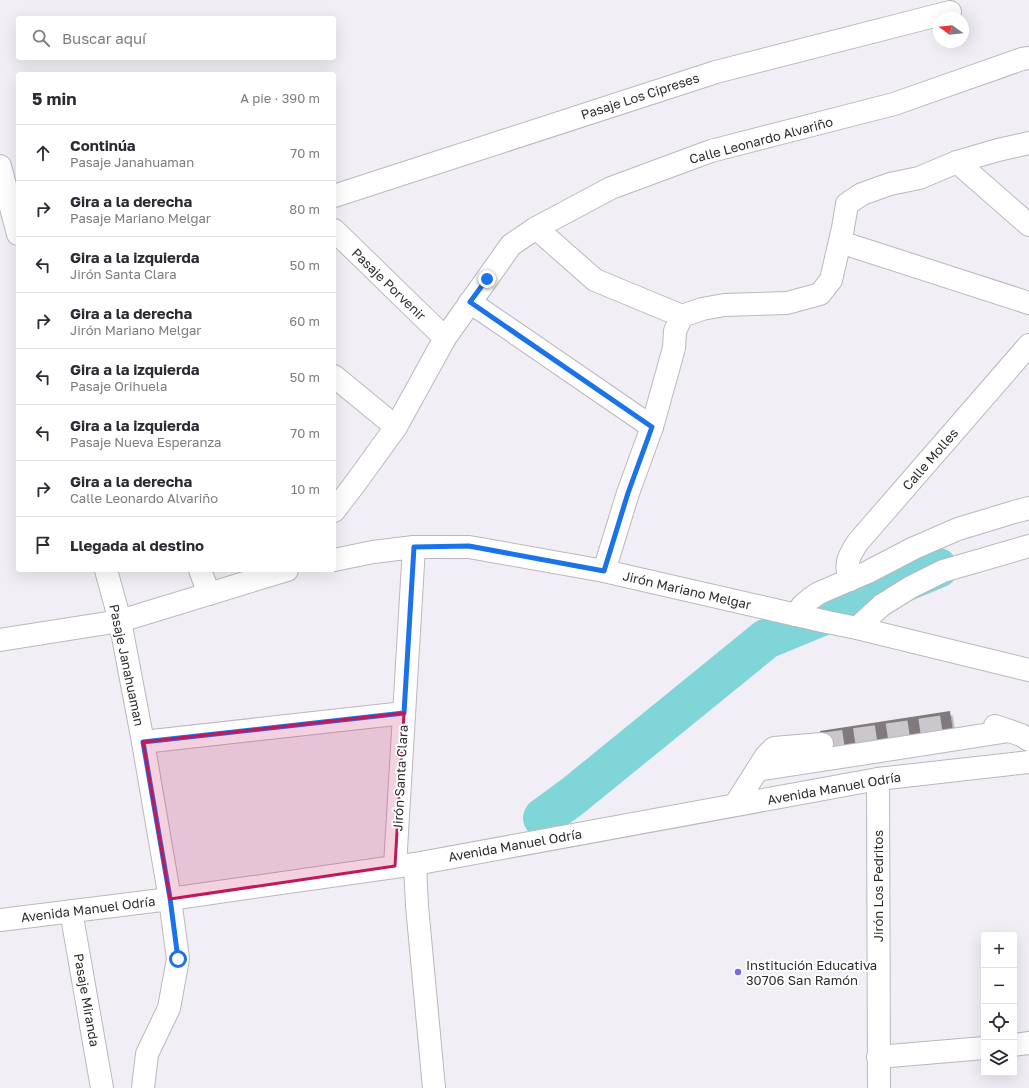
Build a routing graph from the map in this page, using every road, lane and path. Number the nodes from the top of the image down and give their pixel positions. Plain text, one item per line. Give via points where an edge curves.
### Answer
1 (933, 16) edge
2 (1029, 58) edge
3 (1029, 143) edge
4 (957, 162) junction
5 (0, 166) edge
6 (336, 195) edge
7 (16, 226) edge
8 (1029, 226) edge
9 (536, 228) junction
10 (336, 232) edge
11 (840, 242) junction
12 (470, 302) junction
13 (1029, 303) edge
14 (682, 316) junction
15 (445, 338) junction
16 (1029, 345) edge
17 (336, 378) edge
18 (396, 427) junction
19 (652, 427) junction
20 (336, 508) edge
21 (1029, 508) edge
22 (1029, 546) edge
23 (414, 547) junction
24 (336, 560) edge
25 (604, 571) junction
26 (107, 572) edge
27 (201, 572) edge
28 (280, 572) edge
29 (850, 580) junction
30 (208, 594) junction
31 (799, 616) junction
32 (120, 621) junction
33 (857, 628) junction
34 (0, 640) edge
35 (1029, 670) edge
36 (404, 713) junction
37 (952, 725) tunnel mouth
38 (1009, 731) junction
39 (1029, 740) edge
40 (143, 742) junction
41 (822, 744) tunnel mouth
42 (1029, 762) edge
43 (757, 770) junction
44 (878, 779) junction
45 (735, 805) junction
46 (405, 865) junction
47 (170, 898) junction
48 (71, 911) junction
49 (0, 920) edge
50 (1029, 1043) edge
51 (1017, 1045) edge
52 (981, 1048) edge
53 (878, 1057) junction
54 (102, 1088) edge
55 (143, 1088) edge
56 (434, 1088) edge
57 (879, 1088) edge

1 - 6 main road, Pasaje Los Cipreses via 716,72
2 - 9 main road, Calle Leonardo Alvariño via 894,104 711,151 611,188
3 - 4 main road
4 - 8 main road
4 - 11 main road via 919,178 890,184 862,194 848,204
5 - 7 main road
9 - 12 main road, Calle Leonardo Alvariño via 511,245
9 - 14 main road via 595,280
10 - 15 main road, Pasaje Porvenir
11 - 13 main road
11 - 14 main road via 831,280 820,294 787,303 724,305
12 - 15 main road, Calle Leonardo Alvariño
12 - 19 main road
14 - 19 main road via 675,331 674,348
15 - 18 main road, Calle Leonardo Alvariño
16 - 29 main road, Calle Molles via 858,542 848,561 846,571
17 - 18 main road
18 - 20 main road, Calle Leonardo Alvariño
19 - 25 main road
21 - 29 main road via 958,530 914,548
22 - 33 main road via 943,571 910,587 882,605
23 - 24 main road, Jirón Mariano Melgar
23 - 25 main road, Jirón Mariano Melgar via 469,546
23 - 36 main road, Jirón Santa Clara
25 - 31 main road, Jirón Mariano Melgar
26 - 32 main road, Pasaje Janahuaman
27 - 30 main road
28 - 30 main road
29 - 31 main road via 810,599 802,606
30 - 32 main road
31 - 33 main road, Jirón Mariano Melgar
32 - 34 main road
32 - 40 main road, Pasaje Janahuaman
33 - 35 main road, Jirón Mariano Melgar
36 - 40 main road
36 - 46 main road, Jirón Santa Clara
37 - 38 main road via 974,723 997,726
38 - 39 main road
38 - 43 main road
40 - 47 main road, Pasaje Janahuaman
41 - 43 main road via 774,748
42 - 44 main road, Avenida Manuel Odría
43 - 45 main road
44 - 45 main road, Avenida Manuel Odría
44 - 53 main road, Jirón Los Pedritos
45 - 46 main road, Avenida Manuel Odría
46 - 47 main road, Avenida Manuel Odría
46 - 56 main road, Jirón Santa Clara via 417,906
47 - 48 main road, Avenida Manuel Odría
47 - 55 main road, Pasaje Janahuaman via 178,959 169,1008 147,1054
48 - 49 main road, Avenida Manuel Odría
48 - 54 main road, Pasaje Miranda
50 - 51 main road
52 - 53 main road
53 - 57 main road, Jirón Los Pedritos

